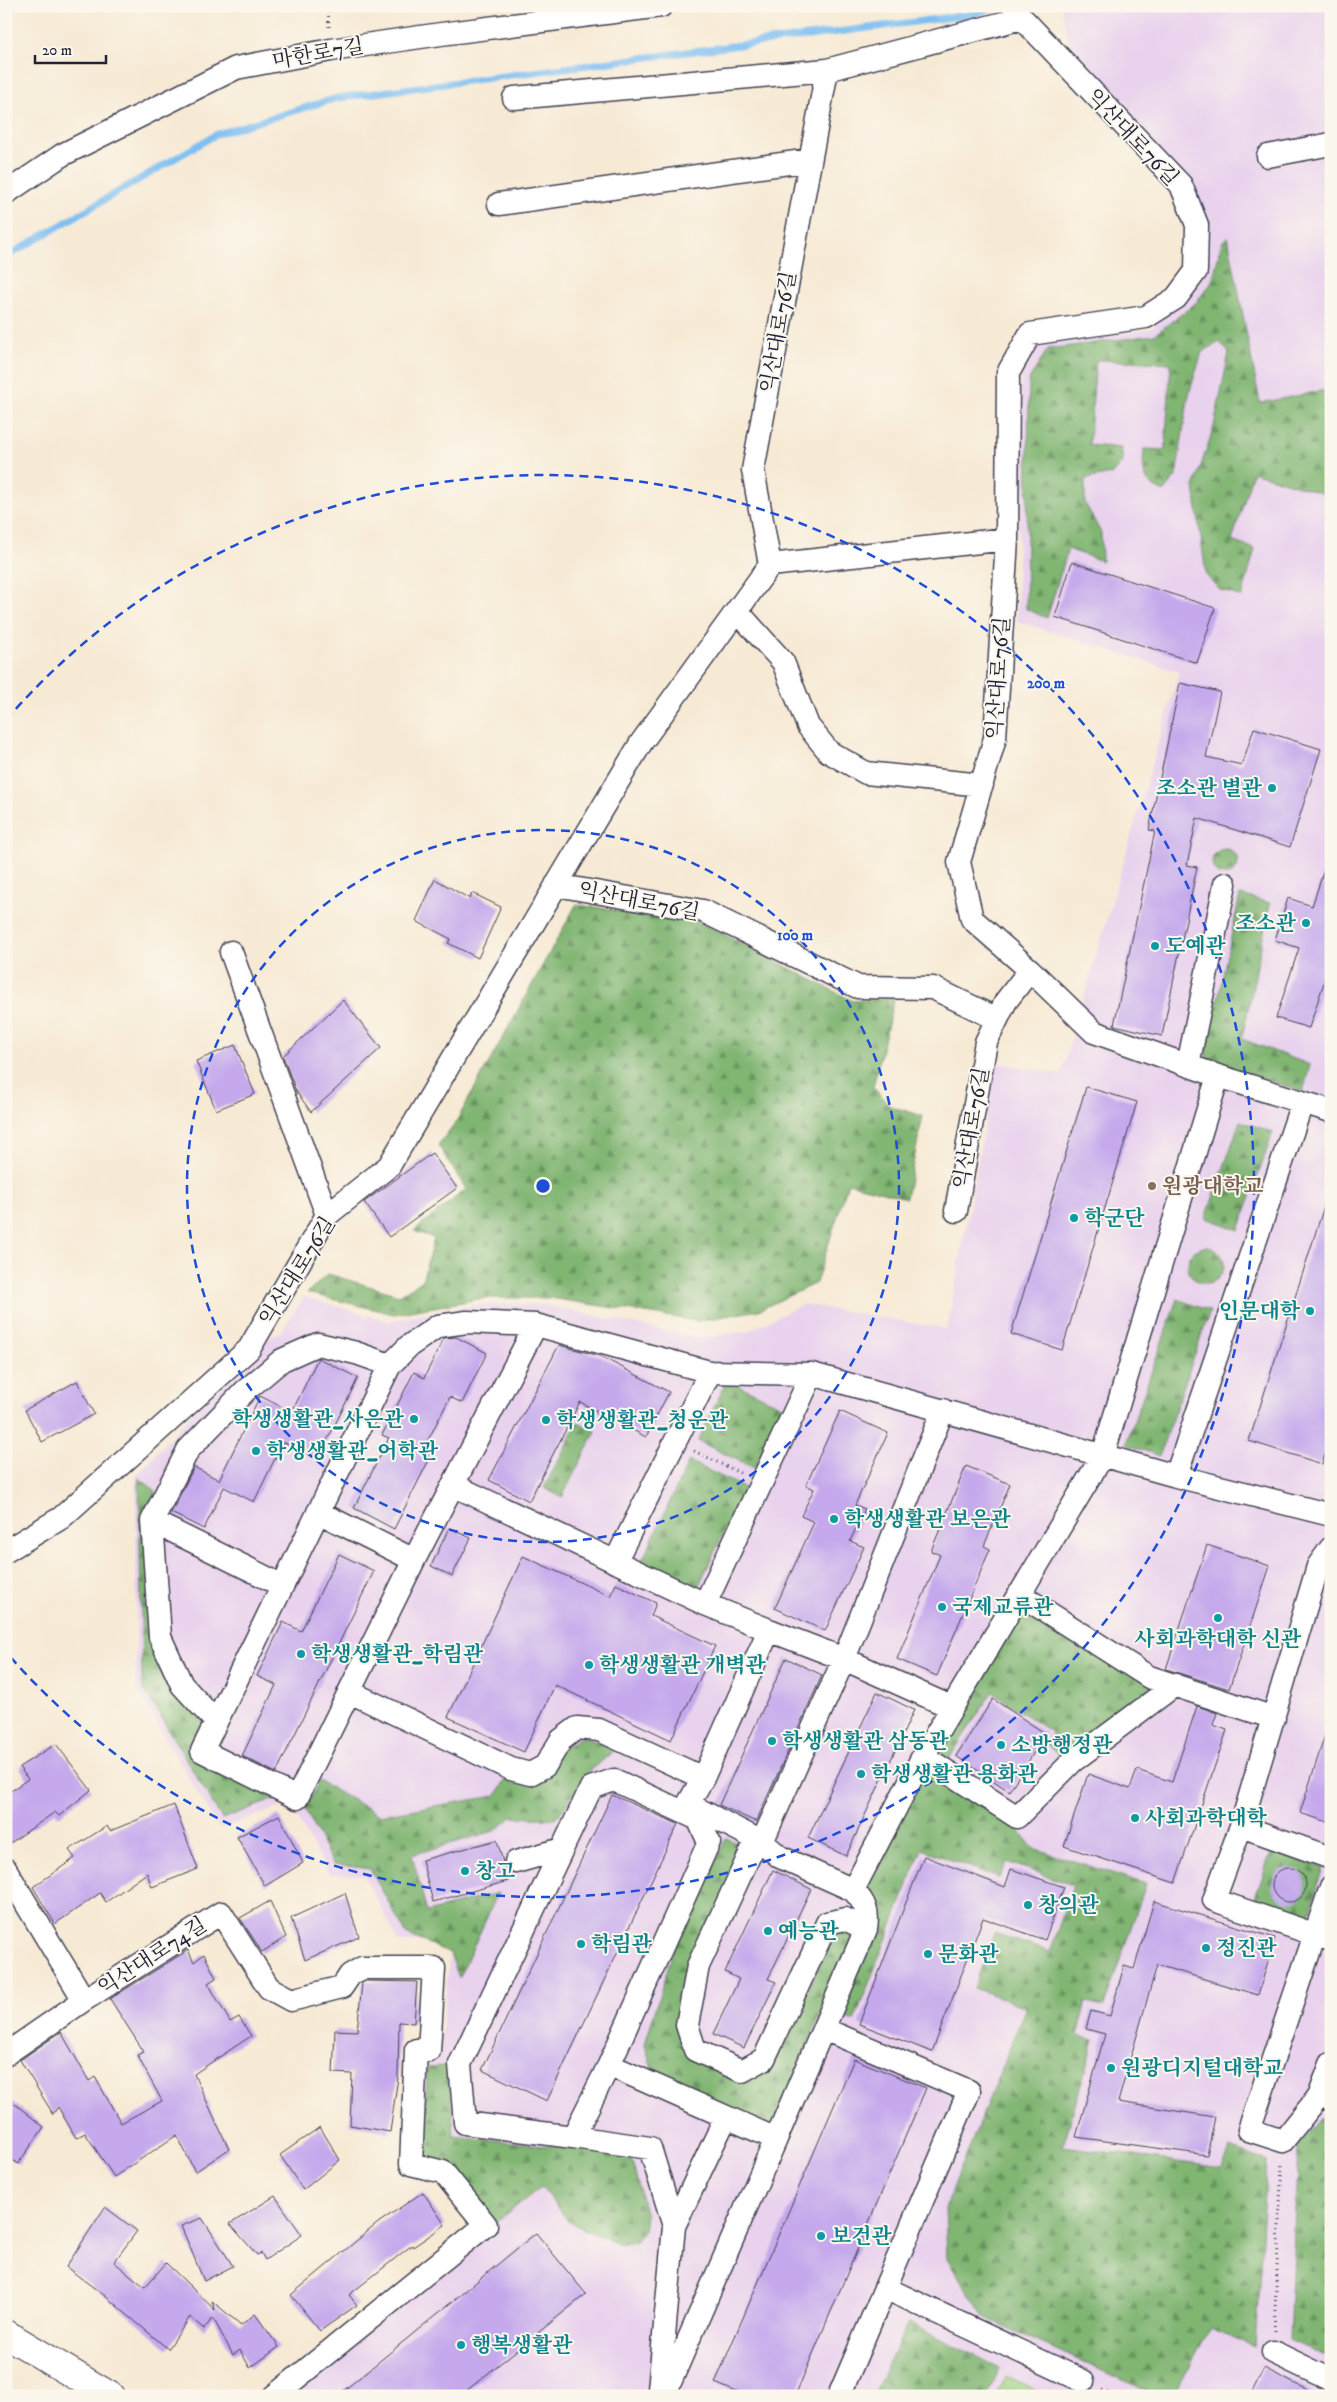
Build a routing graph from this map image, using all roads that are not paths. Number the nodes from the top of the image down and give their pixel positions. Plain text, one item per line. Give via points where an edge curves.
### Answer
1 (661, 6) edge
2 (1017, 13) edge
3 (827, 70) junction
4 (514, 98) dead end
5 (1331, 144) edge
6 (1268, 156) dead end
7 (810, 160) junction
8 (6, 193) edge
9 (499, 204) dead end
10 (1007, 539) junction
11 (770, 565) junction
12 (737, 611) junction
13 (982, 785) junction
14 (1225, 884) dead end
15 (556, 885) junction
16 (232, 952) dead end
17 (1030, 970) junction
18 (997, 1019) junction
19 (1188, 1065) junction
20 (1218, 1076) junction
21 (1302, 1103) junction
22 (1331, 1112) edge
23 (956, 1210) dead end
24 (328, 1215) junction
25 (536, 1325) junction
26 (390, 1365) junction
27 (710, 1372) junction
28 (812, 1374) junction
29 (943, 1410) junction
30 (1104, 1455) junction
31 (1176, 1476) junction
32 (453, 1485) junction
33 (318, 1512) junction
34 (1331, 1515) edge
35 (152, 1521) junction
36 (1331, 1548) edge
37 (6, 1551) edge
38 (414, 1560) junction
39 (615, 1562) junction
40 (281, 1585) junction
41 (1019, 1594) junction
42 (705, 1604) junction
43 (769, 1630) junction
44 (844, 1659) junction
45 (1175, 1685) junction
46 (350, 1692) junction
47 (951, 1707) junction
48 (1274, 1718) junction
49 (216, 1722) junction
50 (923, 1756) junction
51 (703, 1778) junction
52 (1241, 1826) junction
53 (759, 1840) junction
54 (562, 1849) junction
55 (1331, 1858) edge
56 (516, 1862) dead end
57 (6, 1870) edge
58 (1331, 1887) edge
59 (853, 1890) junction
60 (866, 1929) junction
61 (1322, 1937) edge
62 (84, 2000) junction
63 (824, 2029) junction
64 (6, 2054) edge
65 (1331, 2064) edge
66 (609, 2065) junction
67 (1325, 2097) edge
68 (726, 2117) junction
69 (573, 2137) junction
70 (776, 2139) junction
71 (674, 2226) junction
72 (885, 2288) junction
73 (6, 2334) edge
74 (1273, 2352) road end
75 (1331, 2380) edge
76 (1083, 2381) dead end
77 (110, 2396) edge
78 (274, 2396) edge
79 (659, 2396) edge
80 (664, 2396) edge
81 (839, 2396) edge

1 - 8 street, 마한로7길 via 331,50 236,68 62,155
2 - 3 street, 익산대로76길
2 - 10 street, 익산대로76길 via 1180,185 1197,225 1196,272 1176,298 1146,317 1030,334 1008,373
3 - 4 street, 익산대로76길
3 - 7 street, 익산대로76길
5 - 6 street
7 - 9 street
7 - 11 street, 익산대로76길 via 753,470
10 - 11 street
10 - 13 street, 익산대로76길 via 996,738
11 - 12 street, 익산대로76길
12 - 13 street via 783,662 808,726 829,752 866,773
12 - 15 street, 익산대로76길 via 641,743
13 - 17 street, 익산대로76길 via 959,862 972,918
14 - 19 street
15 - 18 street, 익산대로76길 via 703,911 858,987 934,988
15 - 24 street, 익산대로76길 via 389,1166
16 - 24 street
17 - 18 street, 익산대로76길 via 1006,1001
17 - 19 street, 익산대로76길 via 1094,1032
18 - 23 street, 익산대로76길 via 986,1042
19 - 20 street, 익산대로76길
20 - 21 street, 익산대로76길
20 - 30 street
21 - 22 street, 익산대로76길
21 - 31 street
24 - 37 street, 익산대로76길 via 249,1349 61,1518
25 - 26 street via 467,1322 438,1326
25 - 27 street
25 - 32 street
26 - 33 street
26 - 35 street via 356,1352 318,1344 282,1360 245,1390 188,1450
27 - 28 street
27 - 39 street
28 - 29 street
28 - 42 street
29 - 30 street
29 - 44 street
30 - 31 street
30 - 41 street
31 - 34 street
32 - 38 street
32 - 39 street
33 - 38 street
33 - 40 street
35 - 40 street
35 - 49 street via 160,1637 182,1685
36 - 48 street via 1318,1566
38 - 46 street
39 - 42 street
40 - 49 street
41 - 45 street via 1149,1677
41 - 47 street
42 - 43 street
43 - 44 street
43 - 51 street
44 - 47 street
44 - 53 street
45 - 48 street
45 - 50 street via 1073,1761 1017,1817
46 - 49 street via 297,1798 202,1751
46 - 51 street via 511,1769 530,1774 545,1766 561,1740 577,1728 599,1730
47 - 50 street
48 - 52 street
50 - 59 street
51 - 53 street via 688,1804
52 - 55 street
52 - 61 street via 1214,1900
53 - 59 street via 780,1857
53 - 60 street via 698,1966 687,2025 695,2050 742,2071 764,2059 827,1923 845,1919
54 - 56 street
54 - 66 street via 591,1788 614,1780 698,1819 709,1842
54 - 69 street via 460,2064 465,2123
57 - 62 street, 익산대로74길
58 - 61 street
59 - 60 street via 865,1902
60 - 63 street
61 - 67 street via 1250,2130 1282,2141
62 - 64 street, 익산대로74길
62 - 78 street, 익산대로74길 via 221,1913 269,1988 291,2000 342,1987 350,1975 362,1968 434,1968 429,2051 416,2050 411,2164 443,2172 486,2225
63 - 70 street
63 - 72 street via 969,2091
65 - 67 street
66 - 68 street
66 - 69 street
68 - 70 street
68 - 71 street
69 - 71 street via 650,2148
70 - 80 street
71 - 79 street
72 - 76 street
72 - 81 street
73 - 77 main road
74 - 75 street

